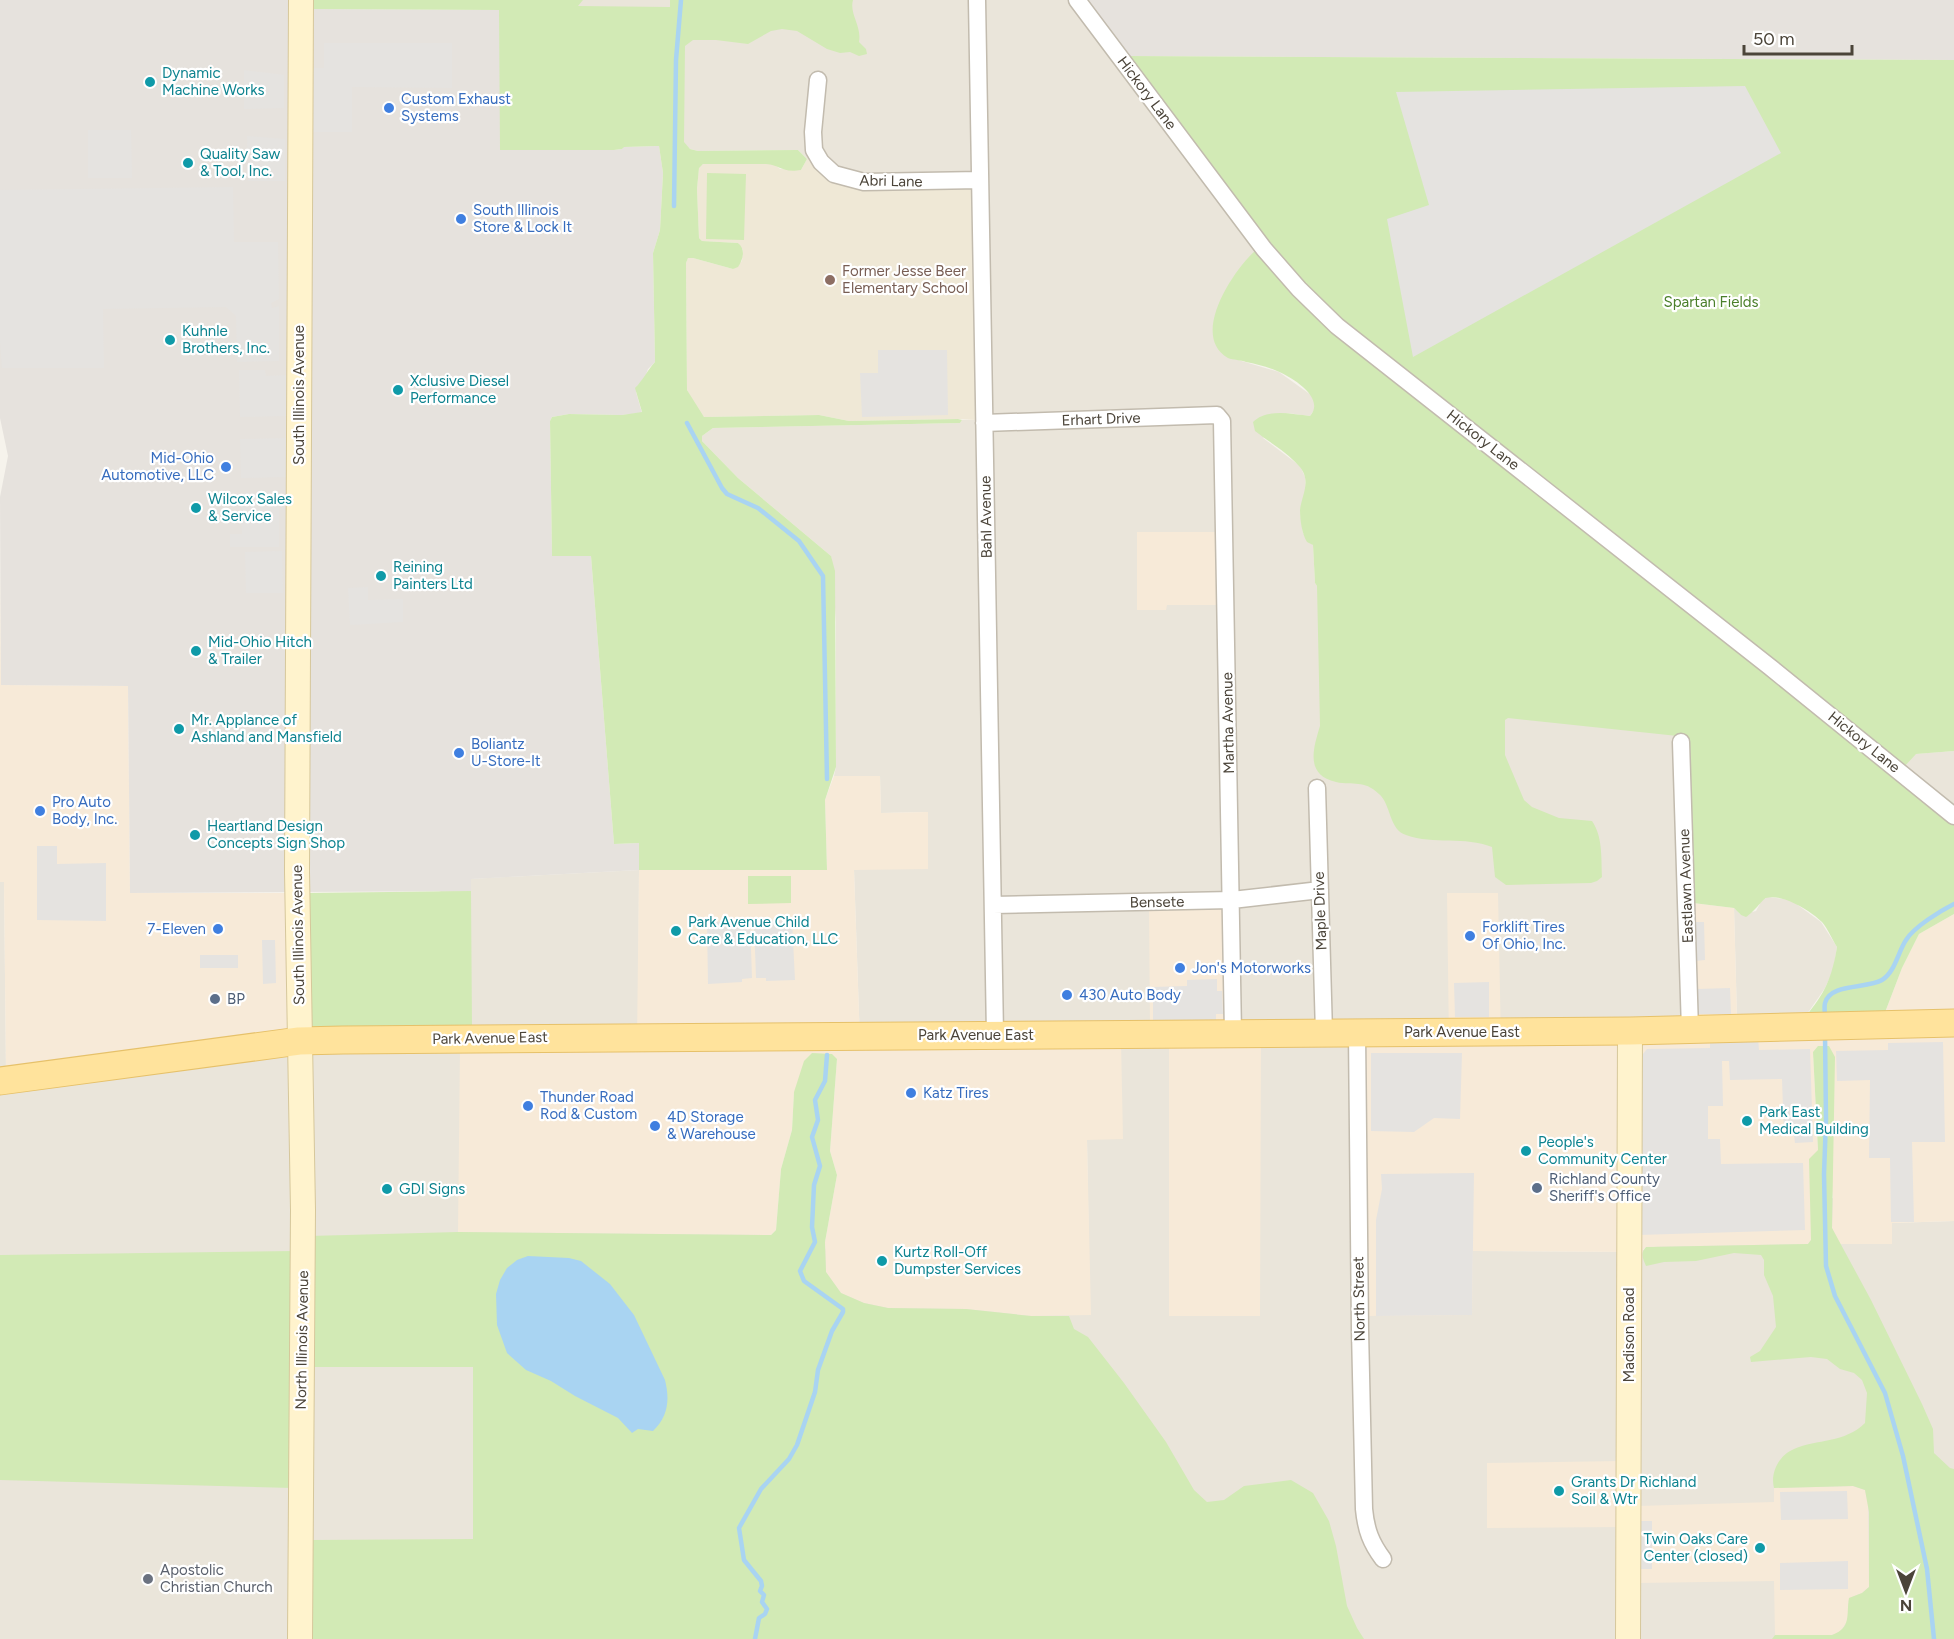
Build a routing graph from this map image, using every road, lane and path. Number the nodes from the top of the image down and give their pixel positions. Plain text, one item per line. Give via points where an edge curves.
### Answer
1 (301, 0) edge
2 (977, 0) edge
3 (1077, 0) edge
4 (818, 80) dead end
5 (980, 180) junction
6 (1217, 415) joint
7 (984, 423) junction
8 (1682, 742) dead end
9 (1317, 788) dead end
10 (1954, 816) edge
11 (1320, 890) junction
12 (1232, 900) junction
13 (993, 905) junction
14 (1954, 1023) edge
15 (1690, 1030) junction
16 (1630, 1031) junction
17 (1324, 1033) junction
18 (1357, 1033) junction
19 (1233, 1034) junction
20 (995, 1035) junction
21 (299, 1041) junction
22 (0, 1081) edge
23 (1383, 1559) dead end
24 (300, 1639) edge
25 (1628, 1639) edge

1 - 21 street, South Illinois Avenue
2 - 5 street, Bahl Avenue
3 - 10 street, Hickory Lane via 1264,249 1337,326
4 - 5 street, Abri Lane via 814,150 834,174 864,182
5 - 7 street, Bahl Avenue
6 - 7 street, Erhart Drive
6 - 12 street, Martha Avenue via 1222,421
7 - 13 street, Bahl Avenue
8 - 15 street, Eastlawn Avenue
9 - 11 street, Maple Drive
11 - 12 street, Bensete
11 - 17 street, Maple Drive
12 - 13 street, Bensete
12 - 19 street, Martha Avenue
13 - 20 street, Bahl Avenue
14 - 15 main road, Park Avenue East
15 - 16 main road, Park Avenue East
16 - 18 main road, Park Avenue East
16 - 25 street, Madison Road
17 - 18 main road, Park Avenue East
17 - 19 main road, Park Avenue East
18 - 23 street, North Street via 1364,1509 1365,1526
19 - 20 main road, Park Avenue East
20 - 21 main road, Park Avenue East
21 - 22 main road, Park Avenue East
21 - 24 street, North Illinois Avenue via 303,1210

